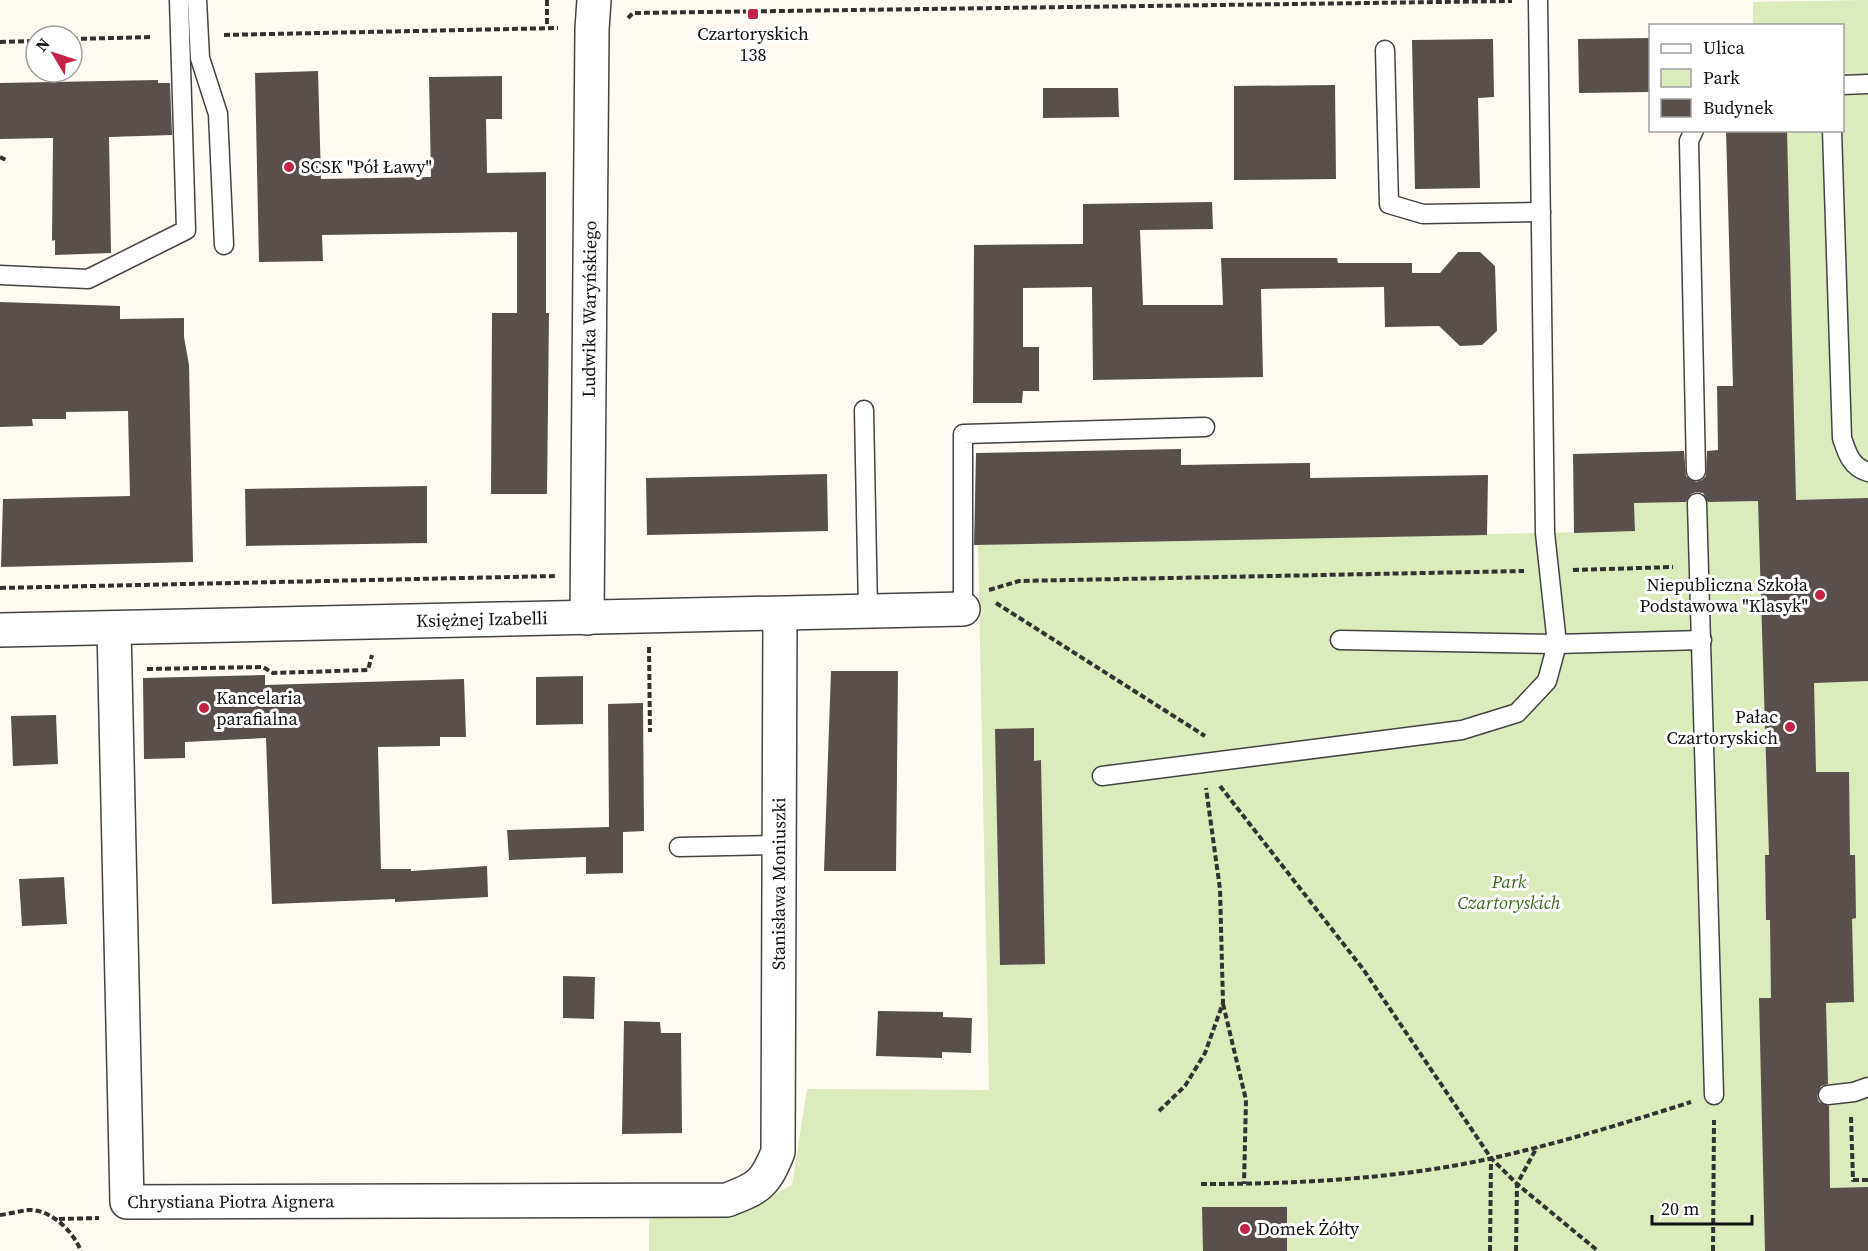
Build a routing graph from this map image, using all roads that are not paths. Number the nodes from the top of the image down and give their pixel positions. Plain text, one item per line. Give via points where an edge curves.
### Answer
1 (179, 0) edge
2 (197, 0) edge
3 (1538, 1) edge
4 (593, 15) edge
5 (1385, 50) dead end
6 (1868, 84) edge
7 (1844, 85) edge
8 (1693, 132) edge
9 (1832, 132) edge
10 (1541, 212) junction
11 (224, 245) dead end
12 (0, 275) edge
13 (864, 410) dead end
14 (1205, 427) dead end
15 (1696, 471) dead end
16 (1868, 472) edge
17 (1697, 503) dead end
18 (971, 601) joint
19 (868, 611) junction
20 (780, 614) junction
21 (587, 618) junction
22 (114, 628) junction
23 (0, 630) edge
24 (1340, 639) dead end
25 (1702, 640) junction
26 (1557, 644) junction
27 (1102, 776) dead end
28 (779, 846) junction
29 (679, 847) dead end
30 (1868, 1087) edge
31 (1714, 1095) road end
32 (1828, 1095) dead end
33 (778, 1152) joint

1 - 12 lane via 186,230 88,279
2 - 11 lane via 200,58 218,114
3 - 10 lane
4 - 21 street, Ludwika Waryńskiego
5 - 10 lane via 1389,204 1424,214
6 - 7 lane
8 - 15 lane via 1689,141
9 - 16 lane via 1842,438 1848,458
10 - 26 lane via 1545,533
13 - 19 lane
14 - 18 lane via 963,434
17 - 25 lane
18 - 19 street, Księżnej Izabelli
19 - 20 street, Księżnej Izabelli
20 - 21 street, Księżnej Izabelli
20 - 28 street, Stanisława Moniuszki
21 - 22 street, Księżnej Izabelli
22 - 23 street, Księżnej Izabelli
22 - 33 street, Chrystiana Piotra Aignera via 127,1202 727,1200 751,1192 768,1175
24 - 26 lane
25 - 26 lane
25 - 31 lane
26 - 27 lane via 1547,681 1517,713 1462,730
28 - 29 lane
28 - 33 street, Stanisława Moniuszki
30 - 32 lane

